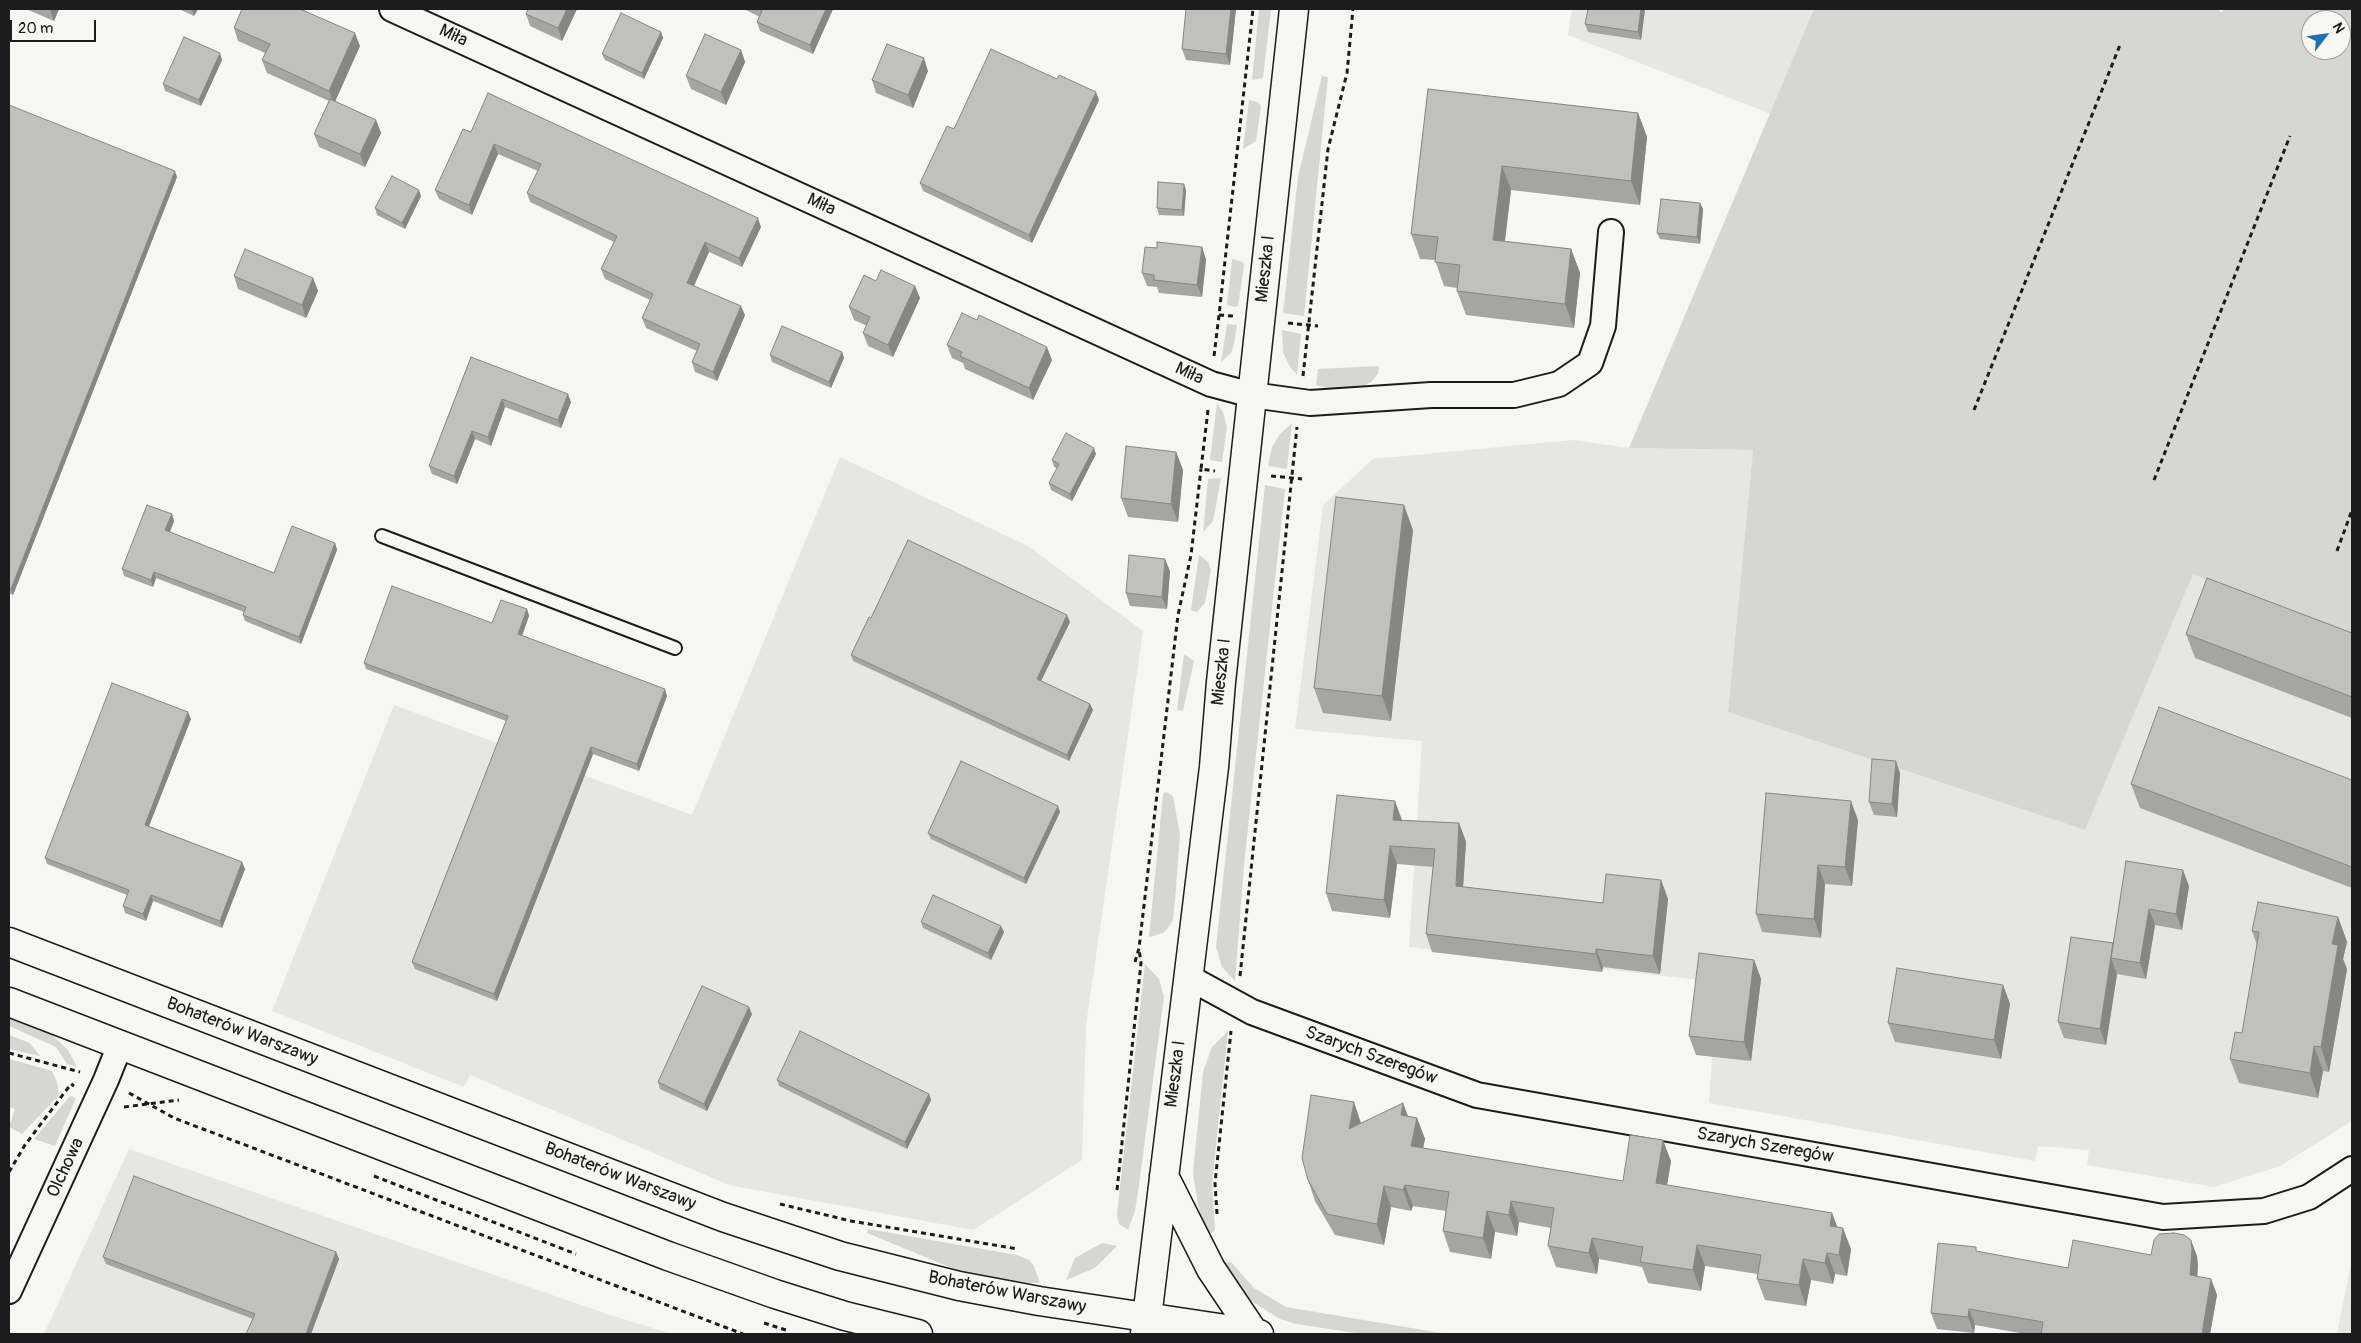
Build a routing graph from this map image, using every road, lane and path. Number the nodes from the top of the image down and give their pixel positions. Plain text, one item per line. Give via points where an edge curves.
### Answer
1 (392, 9) edge
2 (1294, 9) edge
3 (1353, 9) edge
4 (2120, 45) dead end
5 (2290, 136) dead end
6 (1611, 232) dead end
7 (1252, 395) junction
8 (1300, 402) junction
9 (1974, 410) dead end
10 (1202, 470) dead end
11 (2154, 480) dead end
12 (2352, 510) edge
13 (382, 536) dead end
14 (2337, 550) dead end
15 (675, 648) dead end
16 (9, 942) edge
17 (1139, 948) junction
18 (1135, 962) dead end
19 (1188, 977) junction
20 (9, 1002) edge
21 (1238, 1004) junction
22 (120, 1045) junction
23 (9, 1053) edge
24 (103, 1088) junction
25 (188, 1103) dead end
26 (149, 1104) junction
27 (2352, 1168) edge
28 (9, 1172) edge
29 (370, 1174) dead end
30 (1164, 1176) junction
31 (1117, 1190) dead end
32 (1217, 1222) dead end
33 (580, 1255) dead end
34 (9, 1291) edge
35 (756, 1320) dead end
36 (1146, 1326) edge
37 (792, 1332) dead end
38 (743, 1334) edge
39 (918, 1334) edge
40 (1256, 1334) edge

1 - 7 street, Miła via 1211,384
2 - 7 street, Mieszka I
3 - 8 path via 1347,73 1328,150
4 - 9 path
5 - 11 path
6 - 8 street, Miła via 1603,326 1590,362 1559,384 1514,395 1431,395
7 - 8 street, Miła
7 - 19 street, Mieszka I via 1214,767
8 - 21 path
10 - 17 path via 1191,555 1178,615
12 - 14 path
13 - 15 lane
16 - 36 street, Bohaterów Warszawy via 722,1217 840,1256 959,1286
17 - 18 path
17 - 31 path via 1141,963
19 - 21 street, Szarych Szeregów
19 - 30 street, Mieszka I
20 - 22 street
21 - 27 street, Szarych Szeregów via 1477,1095 2163,1217 2264,1211 2309,1197
21 - 32 path via 1231,1029 1215,1183
22 - 24 street, Olchowa
22 - 39 street via 677,1259 784,1297
23 - 24 path
24 - 26 path
24 - 26 path via 123,1107
24 - 28 path via 71,1084
24 - 34 street, Olchowa
25 - 26 path via 179,1099
26 - 38 path via 174,1118
29 - 33 path
30 - 36 street, Mieszka I
30 - 40 street, Bohaterów Warszawy via 1211,1269
35 - 37 path
36 - 40 street, Bohaterów Warszawy

